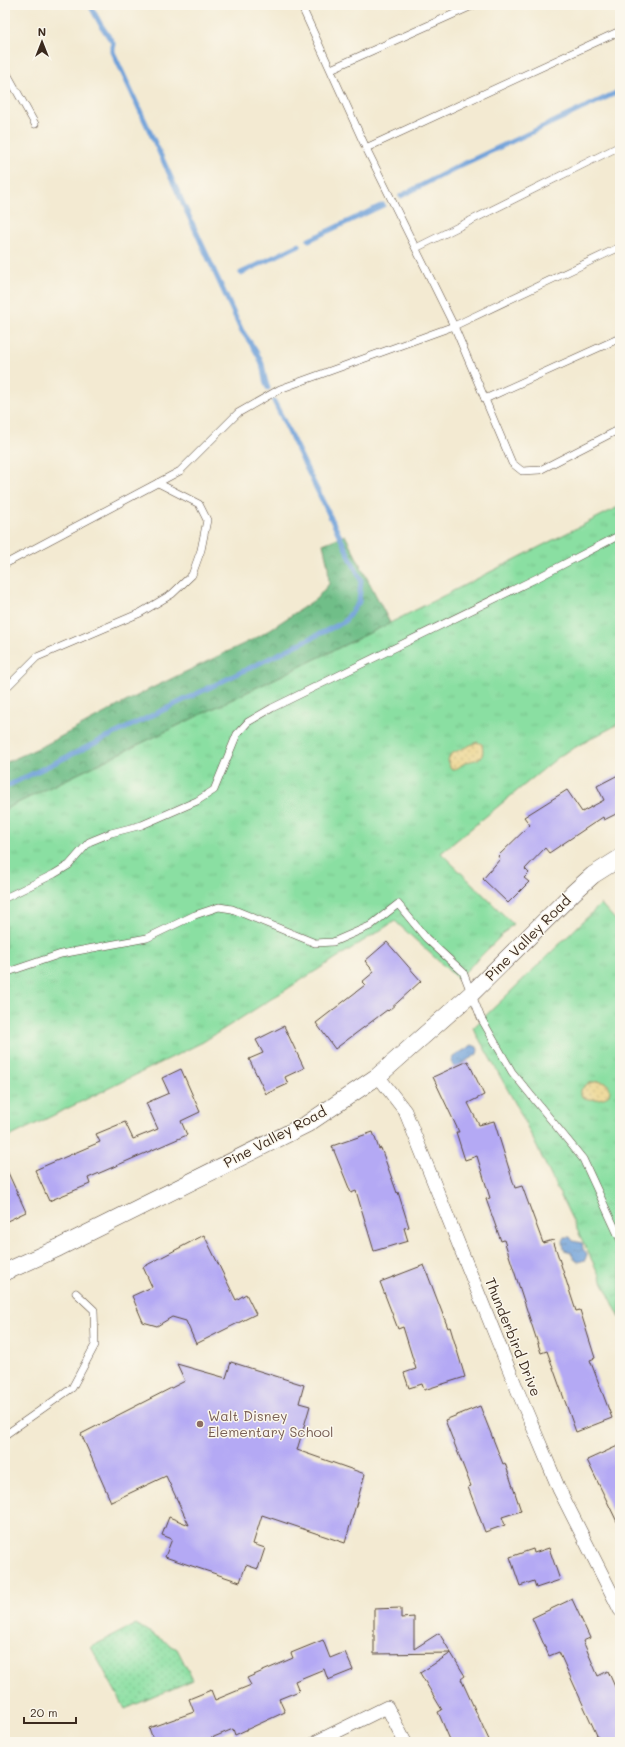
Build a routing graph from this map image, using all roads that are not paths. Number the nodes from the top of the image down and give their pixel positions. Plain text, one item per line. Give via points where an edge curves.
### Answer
1 (301, 5) edge
2 (474, 5) edge
3 (620, 31) edge
4 (331, 69) junction
5 (5, 70) edge
6 (35, 124) dead end
7 (620, 146) edge
8 (366, 148) junction
9 (620, 247) edge
10 (416, 248) junction
11 (454, 326) junction
12 (620, 338) edge
13 (485, 399) junction
14 (620, 429) edge
15 (158, 483) junction
16 (620, 535) edge
17 (5, 564) edge
18 (5, 689) edge
19 (620, 858) edge
20 (5, 898) edge
21 (5, 973) edge
22 (471, 994) junction
23 (378, 1076) junction
24 (620, 1239) edge
25 (5, 1272) edge
26 (76, 1293) dead end
27 (5, 1435) edge
28 (620, 1610) edge
29 (316, 1742) edge
30 (405, 1742) edge

1 - 4 lane
2 - 4 lane
3 - 8 lane
4 - 8 lane
5 - 6 lane
7 - 10 lane
8 - 10 lane
9 - 11 lane
10 - 11 lane
11 - 13 lane
11 - 15 lane via 280,389 238,414 180,471
12 - 13 lane
13 - 14 lane via 512,463 522,471 540,470
15 - 17 lane
15 - 18 lane via 199,504 206,520 202,550 192,575 172,594 140,613 37,657
16 - 20 lane via 248,722 238,734 214,790 197,801 142,825 89,842 69,865
19 - 22 street, Pine Valley Road via 593,875 574,892
21 - 22 lane via 61,954 147,938 219,907 232,909 315,943 333,942 370,926 398,904 426,938 463,972
22 - 23 street, Pine Valley Road
22 - 24 lane via 481,1018 512,1072 583,1159
23 - 25 street, Pine Valley Road via 308,1124
23 - 28 street, Thunderbird Drive via 405,1111 550,1467
26 - 27 lane via 94,1310 94,1345 72,1388
29 - 30 street via 387,1707

